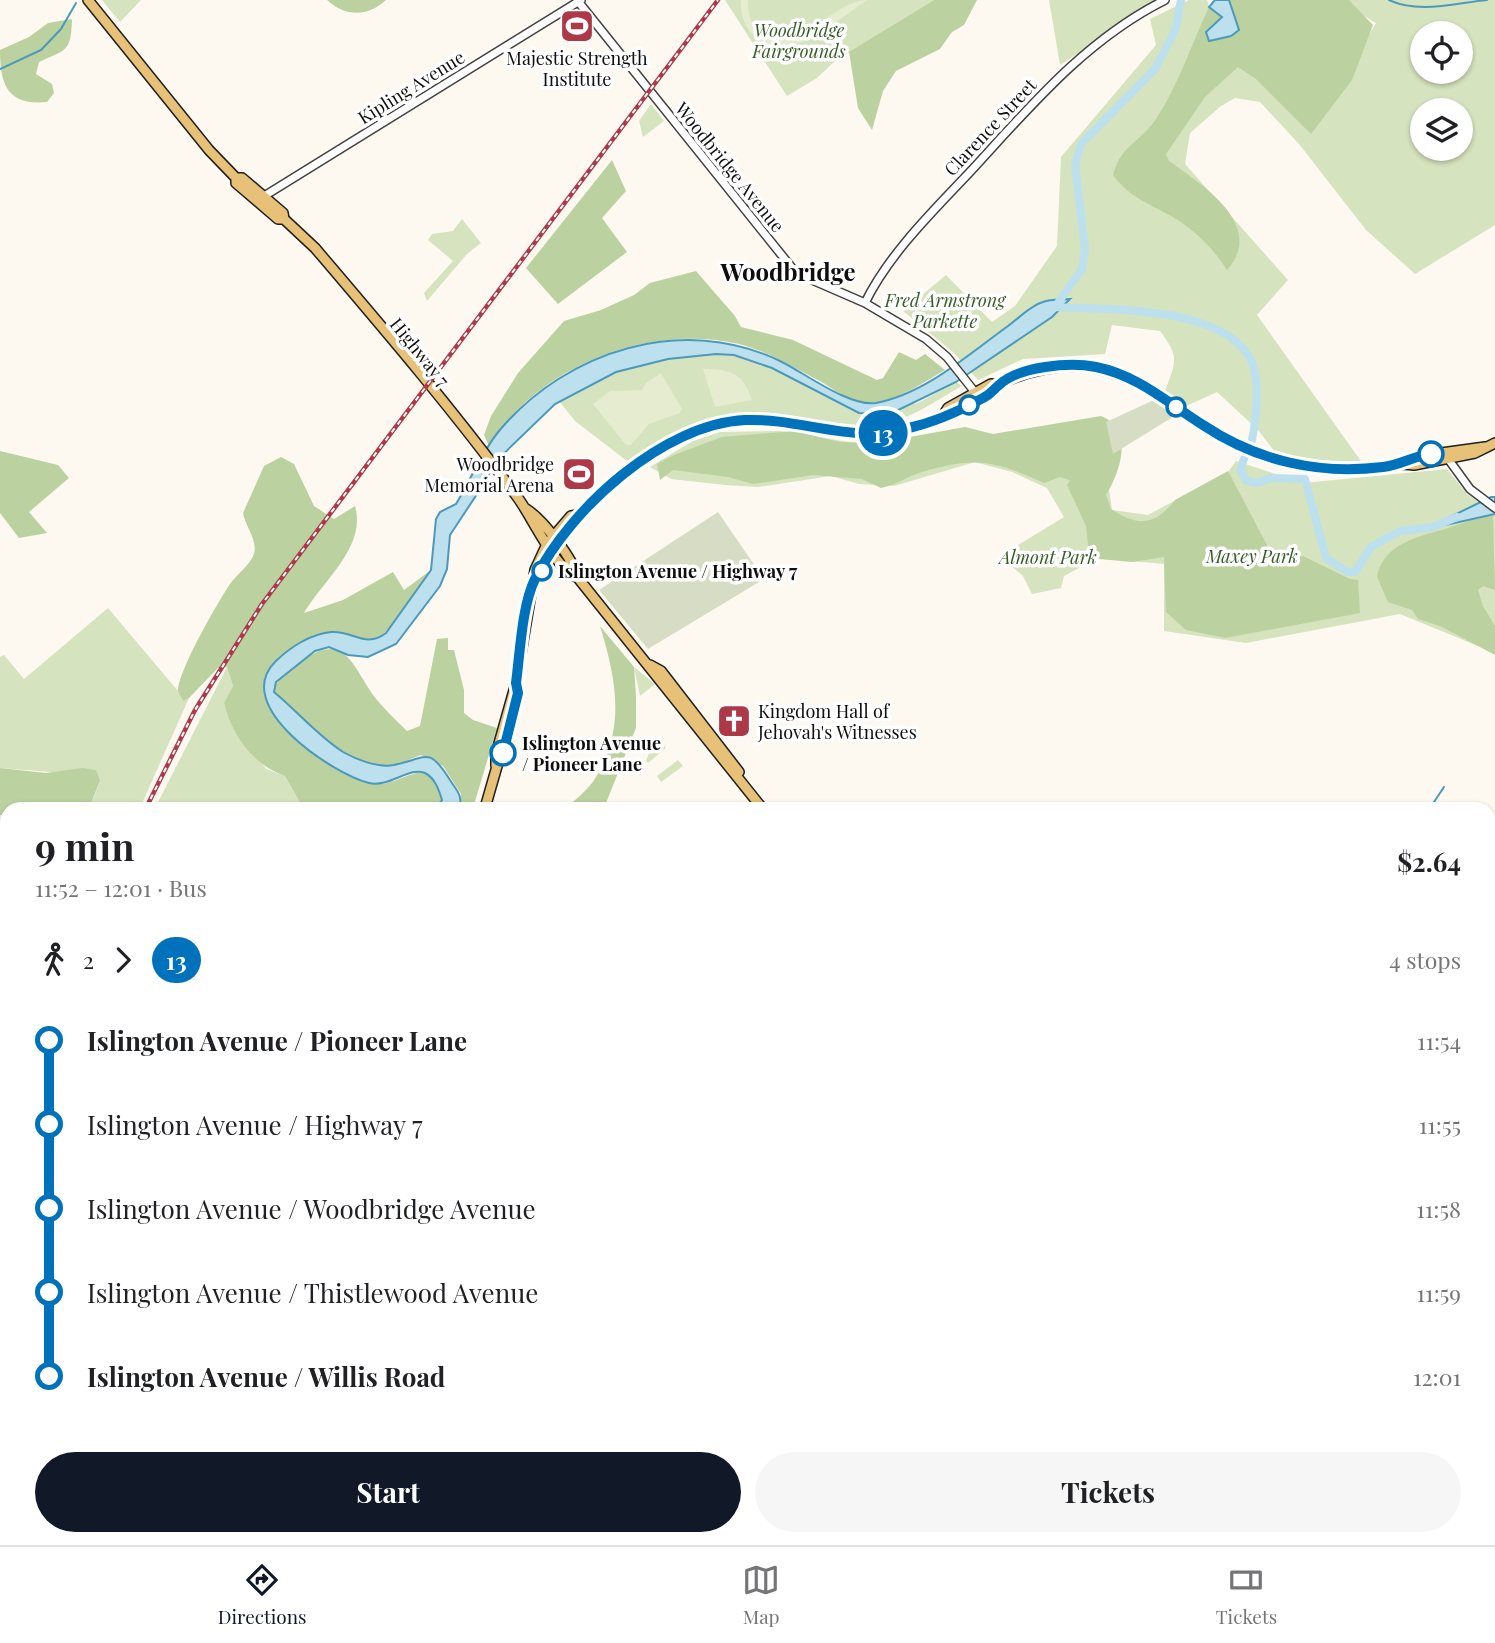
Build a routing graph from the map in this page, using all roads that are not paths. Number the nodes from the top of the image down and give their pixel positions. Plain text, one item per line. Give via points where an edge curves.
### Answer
1 (88, 0) edge
2 (1165, 0) edge
3 (579, 1) edge
4 (260, 198) junction
5 (865, 303) junction
6 (978, 396) junction
7 (1495, 443) edge
8 (1446, 455) junction
9 (1495, 508) edge
10 (552, 543) junction
11 (649, 664) junction
12 (487, 802) edge
13 (757, 802) edge
14 (764, 802) edge

1 - 4 main road, Highway 7 via 236,183
2 - 5 street, Clarence Street via 1068,67 932,211
3 - 4 street, Kipling Avenue
3 - 5 street, Woodbridge Avenue via 796,274
4 - 10 main road, Highway 7 via 329,265 535,515
5 - 6 street, Woodbridge Avenue via 947,357
6 - 8 main road via 1049,367 1097,367 1138,382 1232,443 1283,463 1346,469
6 - 10 main road via 915,427 870,434 754,421 708,428 665,445 578,515
7 - 8 main road
8 - 9 street via 1462,480
10 - 11 main road, Highway 7 via 572,575
10 - 12 main road via 535,570 518,693
11 - 13 main road, Highway 7
11 - 14 main road, Highway 7 via 660,671

